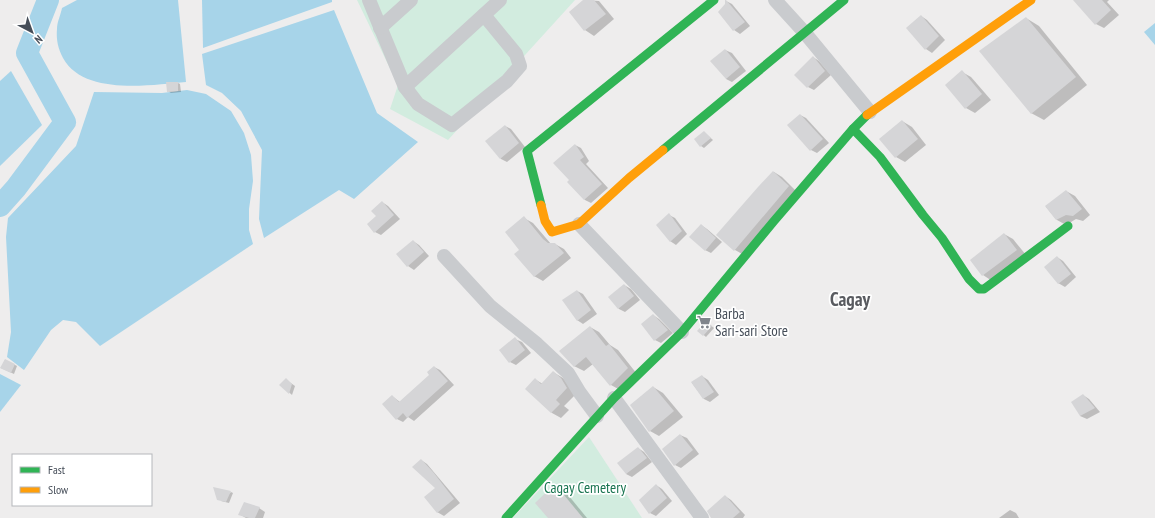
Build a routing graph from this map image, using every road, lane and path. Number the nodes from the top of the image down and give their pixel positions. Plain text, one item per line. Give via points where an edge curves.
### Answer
1 (369, 0) edge
2 (411, 0) edge
3 (500, 0) edge
4 (714, 0) edge
5 (775, 0) edge
6 (844, 0) edge
7 (1031, 0) edge
8 (484, 15) junction
9 (380, 28) junction
10 (805, 34) junction
11 (405, 87) junction
12 (870, 112) junction
13 (853, 129) junction
14 (579, 224) junction
15 (1068, 226) dead end
16 (444, 256) dead end
17 (682, 332) junction
18 (614, 398) junction
19 (597, 416) junction
20 (513, 515) edge
21 (702, 518) edge

1 - 9 street
2 - 9 street
3 - 8 street
4 - 14 street via 527,152 545,221 552,232
5 - 10 street
6 - 10 street
7 - 12 street
8 - 11 street
8 - 11 street via 516,54 520,66 507,81 452,125 418,104
9 - 11 street
10 - 12 street
10 - 14 street via 629,178
12 - 13 street
13 - 15 street via 880,157 978,289 984,289
13 - 17 street
14 - 17 street
16 - 19 street via 490,306 568,373
17 - 18 street
18 - 19 street
18 - 21 street
19 - 20 street

